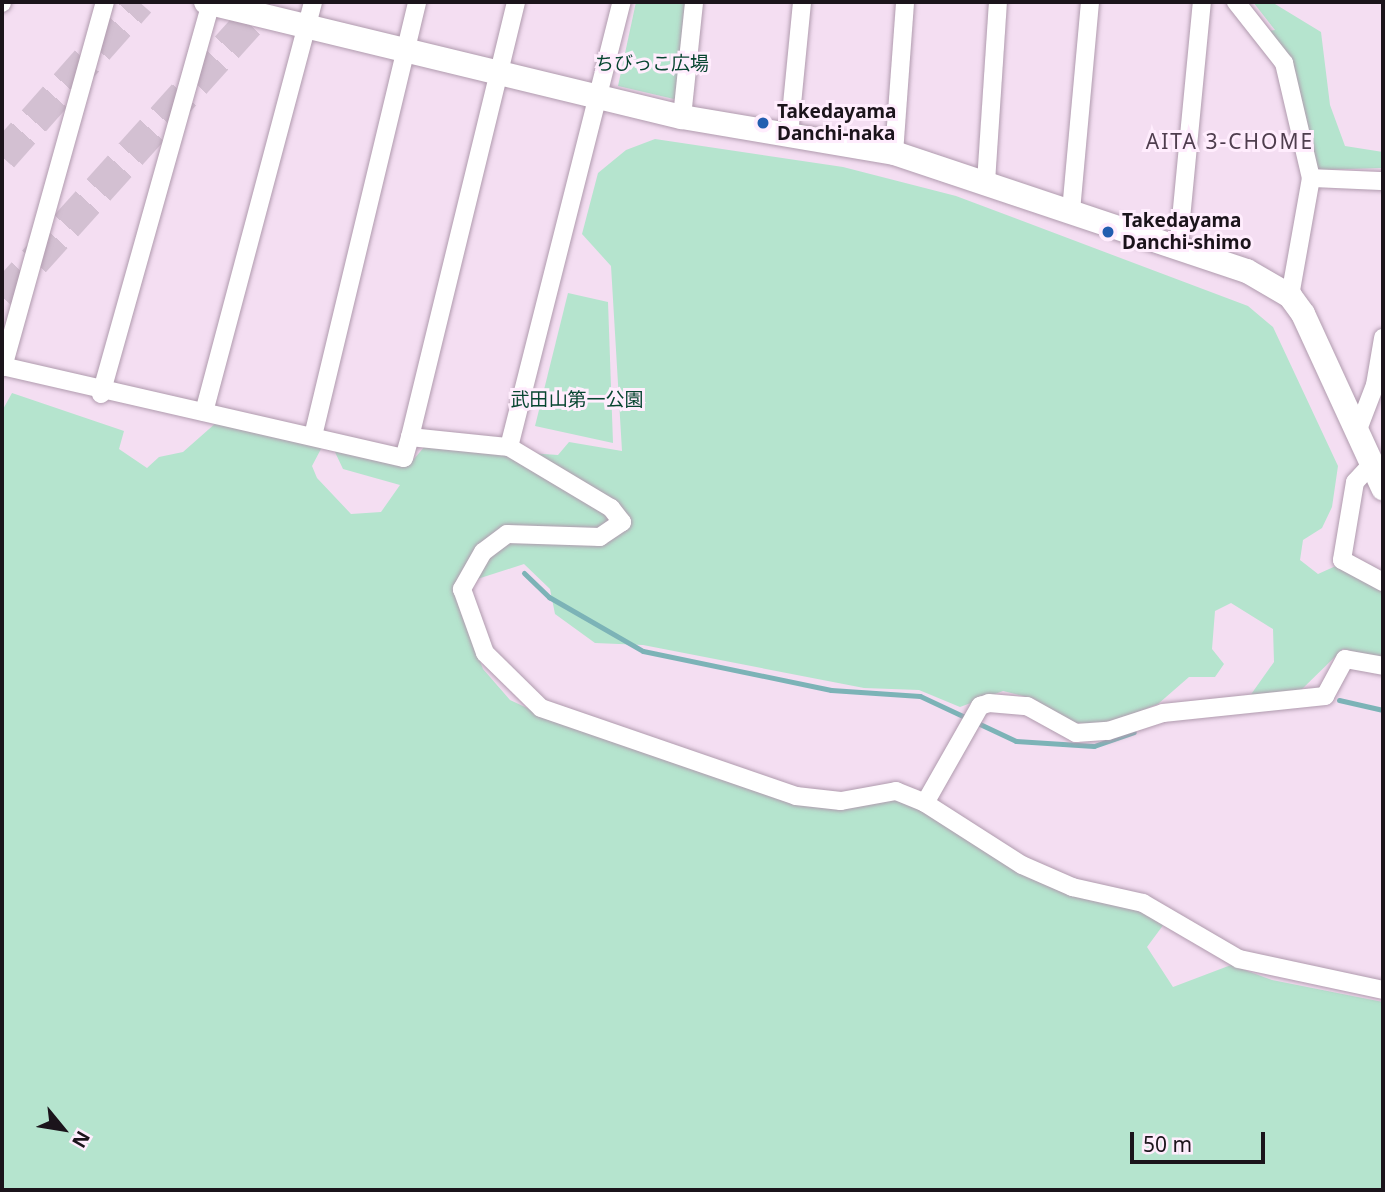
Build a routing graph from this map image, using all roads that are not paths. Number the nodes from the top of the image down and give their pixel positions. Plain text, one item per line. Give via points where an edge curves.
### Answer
1 (105, 2) edge
2 (209, 2) edge
3 (417, 2) edge
4 (516, 2) edge
5 (622, 2) edge
6 (694, 2) edge
7 (802, 2) edge
8 (905, 2) edge
9 (998, 2) edge
10 (1090, 2) edge
11 (1202, 2) edge
12 (1236, 2) edge
13 (310, 14) edge
14 (406, 50) junction
15 (498, 72) junction
16 (598, 96) junction
17 (682, 117) junction
18 (789, 135) junction
19 (894, 153) junction
20 (1311, 178) junction
21 (1383, 181) edge
22 (986, 182) junction
23 (1071, 211) junction
24 (1178, 250) junction
25 (1290, 296) junction
26 (1383, 338) edge
27 (2, 367) edge
28 (1379, 387) edge
29 (101, 394) junction
30 (204, 412) junction
31 (1357, 432) junction
32 (313, 436) junction
33 (410, 437) junction
34 (509, 447) junction
35 (1370, 466) junction
36 (1383, 488) edge
37 (1383, 582) edge
38 (1383, 666) edge
39 (925, 803) junction
40 (1383, 990) edge

1 - 27 street
2 - 13 street
2 - 29 street
3 - 14 street
4 - 15 street
5 - 16 street
6 - 17 street
7 - 18 street
8 - 19 street
9 - 22 street
10 - 23 street
11 - 24 street
12 - 20 street via 1284,64
13 - 14 street
13 - 30 street
14 - 15 street
14 - 32 street
15 - 16 street
15 - 33 street
16 - 17 street
16 - 34 street
17 - 18 street
18 - 19 street
19 - 22 street
20 - 21 street
20 - 25 street
22 - 23 street
23 - 24 street
24 - 25 street via 1247,271
25 - 31 street
26 - 28 street
27 - 29 street
28 - 31 street
29 - 30 street
30 - 32 street
31 - 35 street
32 - 33 street via 404,458
33 - 34 street
34 - 39 street via 611,508 622,522 600,537 507,534 473,565 462,589 473,625 485,653 522,694 541,708 796,796 841,801 896,791
35 - 36 street
35 - 37 street via 1354,482 1342,560
38 - 39 street via 1345,659 1325,696 1163,713 1108,731 1076,733 1027,706 989,702 980,706
39 - 40 street via 1022,864 1072,887 1143,903 1239,959

